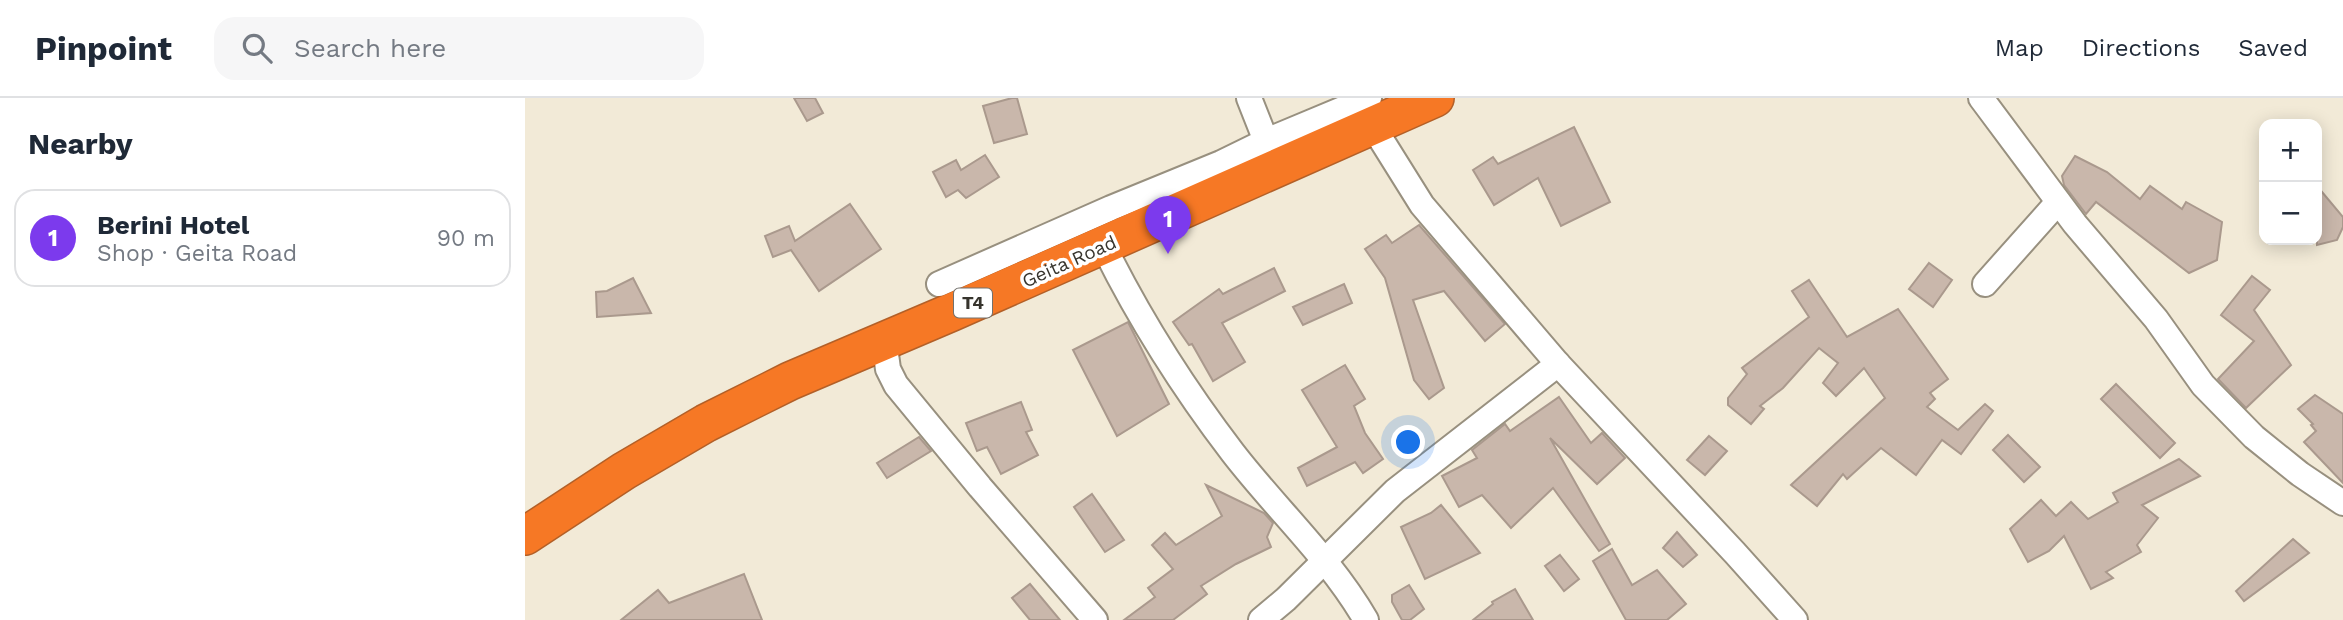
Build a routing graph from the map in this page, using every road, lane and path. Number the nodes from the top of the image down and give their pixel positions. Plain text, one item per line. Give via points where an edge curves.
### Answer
1 (1249, 98) edge
2 (1436, 98) edge
3 (1981, 98) edge
4 (1371, 112) edge
5 (1266, 141) junction
6 (2058, 202) junction
7 (1103, 245) junction
8 (939, 284) dead end
9 (1985, 284) dead end
10 (884, 340) junction
11 (1558, 364) junction
12 (2343, 503) edge
13 (525, 536) edge
14 (1326, 561) junction
15 (1095, 620) edge
16 (1261, 620) edge
17 (1366, 620) edge
18 (1795, 620) edge

1 - 5 street
2 - 4 highway, Geita Road / T4
3 - 6 street
4 - 5 street
4 - 7 highway, Geita Road / T4
4 - 11 street via 1422,205
5 - 8 street
6 - 9 street
6 - 12 street via 2156,319 2203,385 2254,438
7 - 10 highway, Geita Road / T4
7 - 14 street via 1128,296 1226,443
10 - 13 highway, Geita Road / T4 via 706,423
10 - 15 street via 888,369 896,385
11 - 14 street via 1395,491
11 - 18 street
14 - 16 street
14 - 17 street

